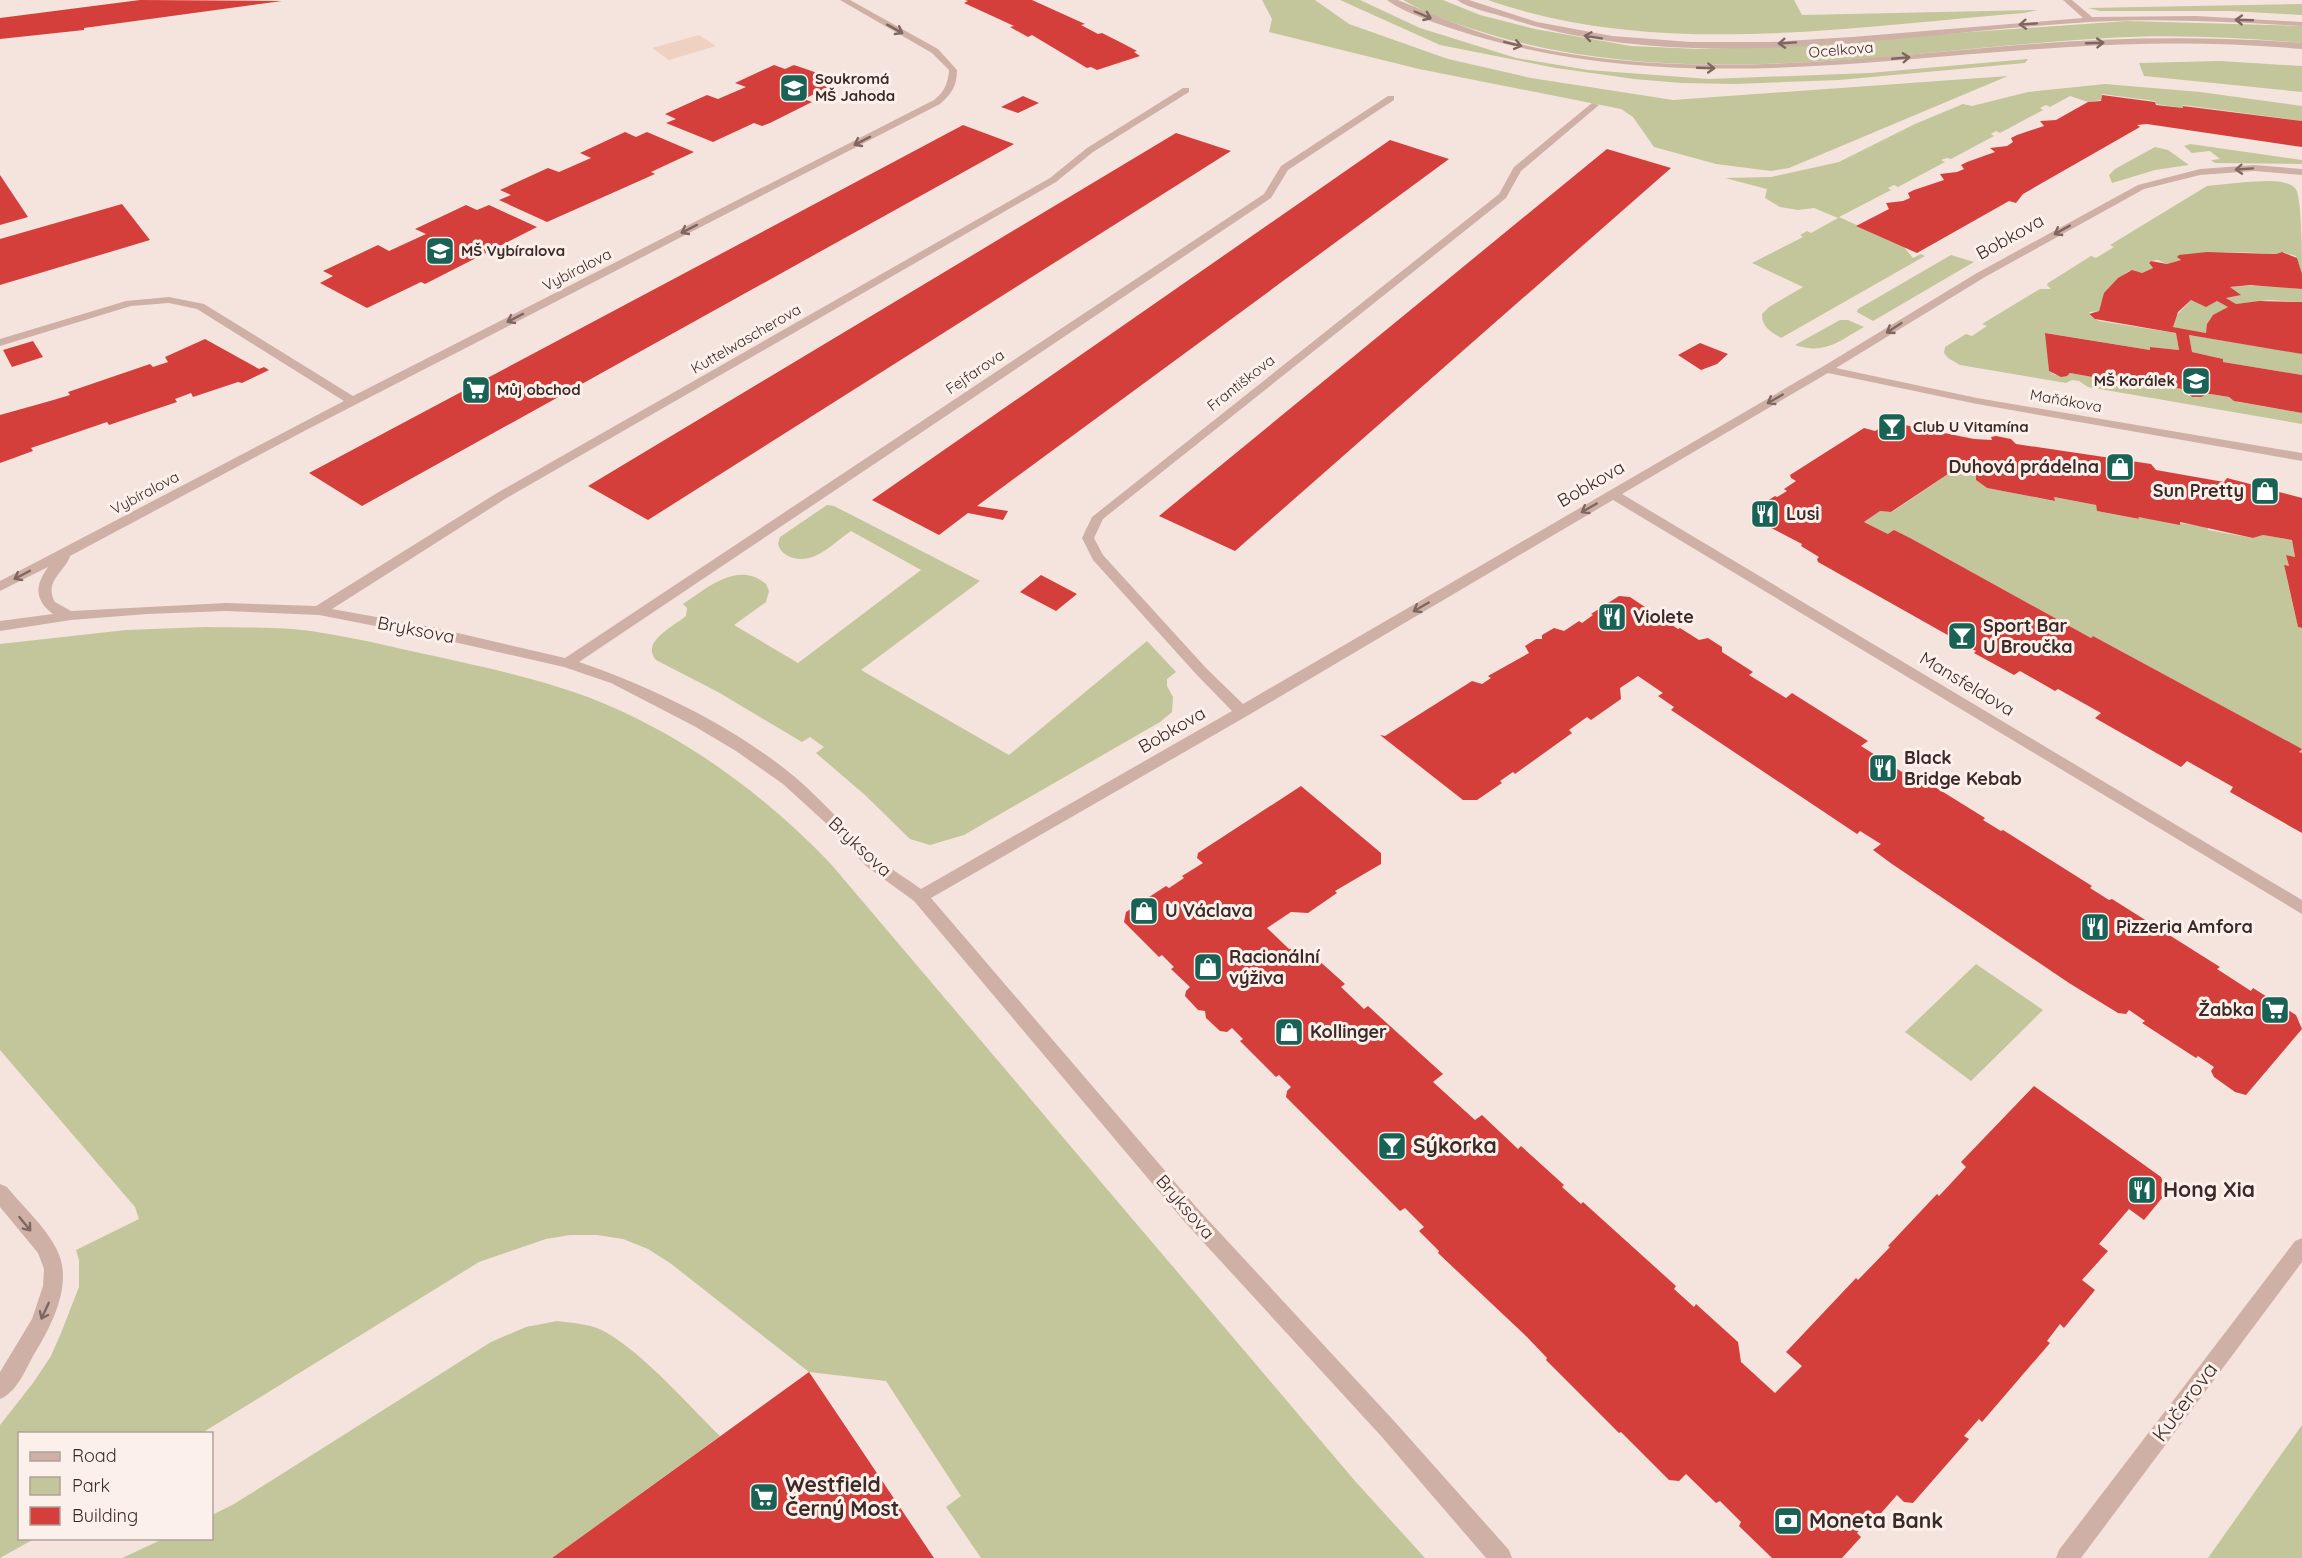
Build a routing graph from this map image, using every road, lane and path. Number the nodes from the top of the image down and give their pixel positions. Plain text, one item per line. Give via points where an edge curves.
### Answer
1 (844, 0) edge
2 (1391, 0) edge
3 (1461, 0) edge
4 (2067, 0) edge
5 (2090, 20) junction
6 (2302, 24) edge
7 (2302, 46) edge
8 (1186, 90) dead end
9 (1391, 98) dead end
10 (1595, 105) dead end
11 (2302, 172) edge
12 (0, 343) edge
13 (1826, 369) junction
14 (354, 401) junction
15 (2302, 457) edge
16 (1612, 494) junction
17 (81, 544) junction
18 (0, 587) edge
19 (319, 611) junction
20 (71, 616) junction
21 (0, 626) edge
22 (567, 663) junction
23 (1242, 712) junction
24 (920, 897) junction
25 (2302, 908) edge
26 (0, 1193) edge
27 (2302, 1247) edge
28 (0, 1389) edge
29 (1501, 1558) edge
30 (2067, 1558) edge

1 -> 14 street, Vybíralova via 935,51 954,70 949,92 937,102
2 -> 7 street, Ocelkova via 1448,24 1523,46 1598,60 1677,68 1812,66 2099,42 2207,41
5 -> 3 street, Ocelkova via 1784,43 1677,45 1568,33 1515,20
4 - 5 street
6 -> 5 street, Ocelkova via 2216,19
8 - 19 street, Kuttelwascherova via 1090,150 1053,180 501,496
9 - 22 street, Fejfarova via 1284,168 1268,196
10 - 23 street, Františkova via 1517,169 1503,196 1098,518 1088,538 1098,557
11 -> 13 street, Bobkova via 2254,168 2200,172 2141,187 1981,275
12 - 14 street via 130,303 169,300 200,306
13 - 15 street, Maňákova via 1977,401
13 -> 16 street, Bobkova
14 - 17 street, Vybíralova
16 -> 23 street, Bobkova
16 - 25 street, Mansfeldova
17 -> 18 street
17 - 20 street via 52,569 43,591 46,603
19 - 20 street, Bryksova via 226,607
19 - 22 street, Bryksova
20 - 21 street, Bryksova
22 - 24 street, Bryksova via 616,680 741,747 788,780 872,862
23 - 24 street, Bobkova
24 - 29 street, Bryksova via 1190,1214
26 -> 28 street via 50,1254 55,1275 49,1306
27 - 30 street, Kučerova

